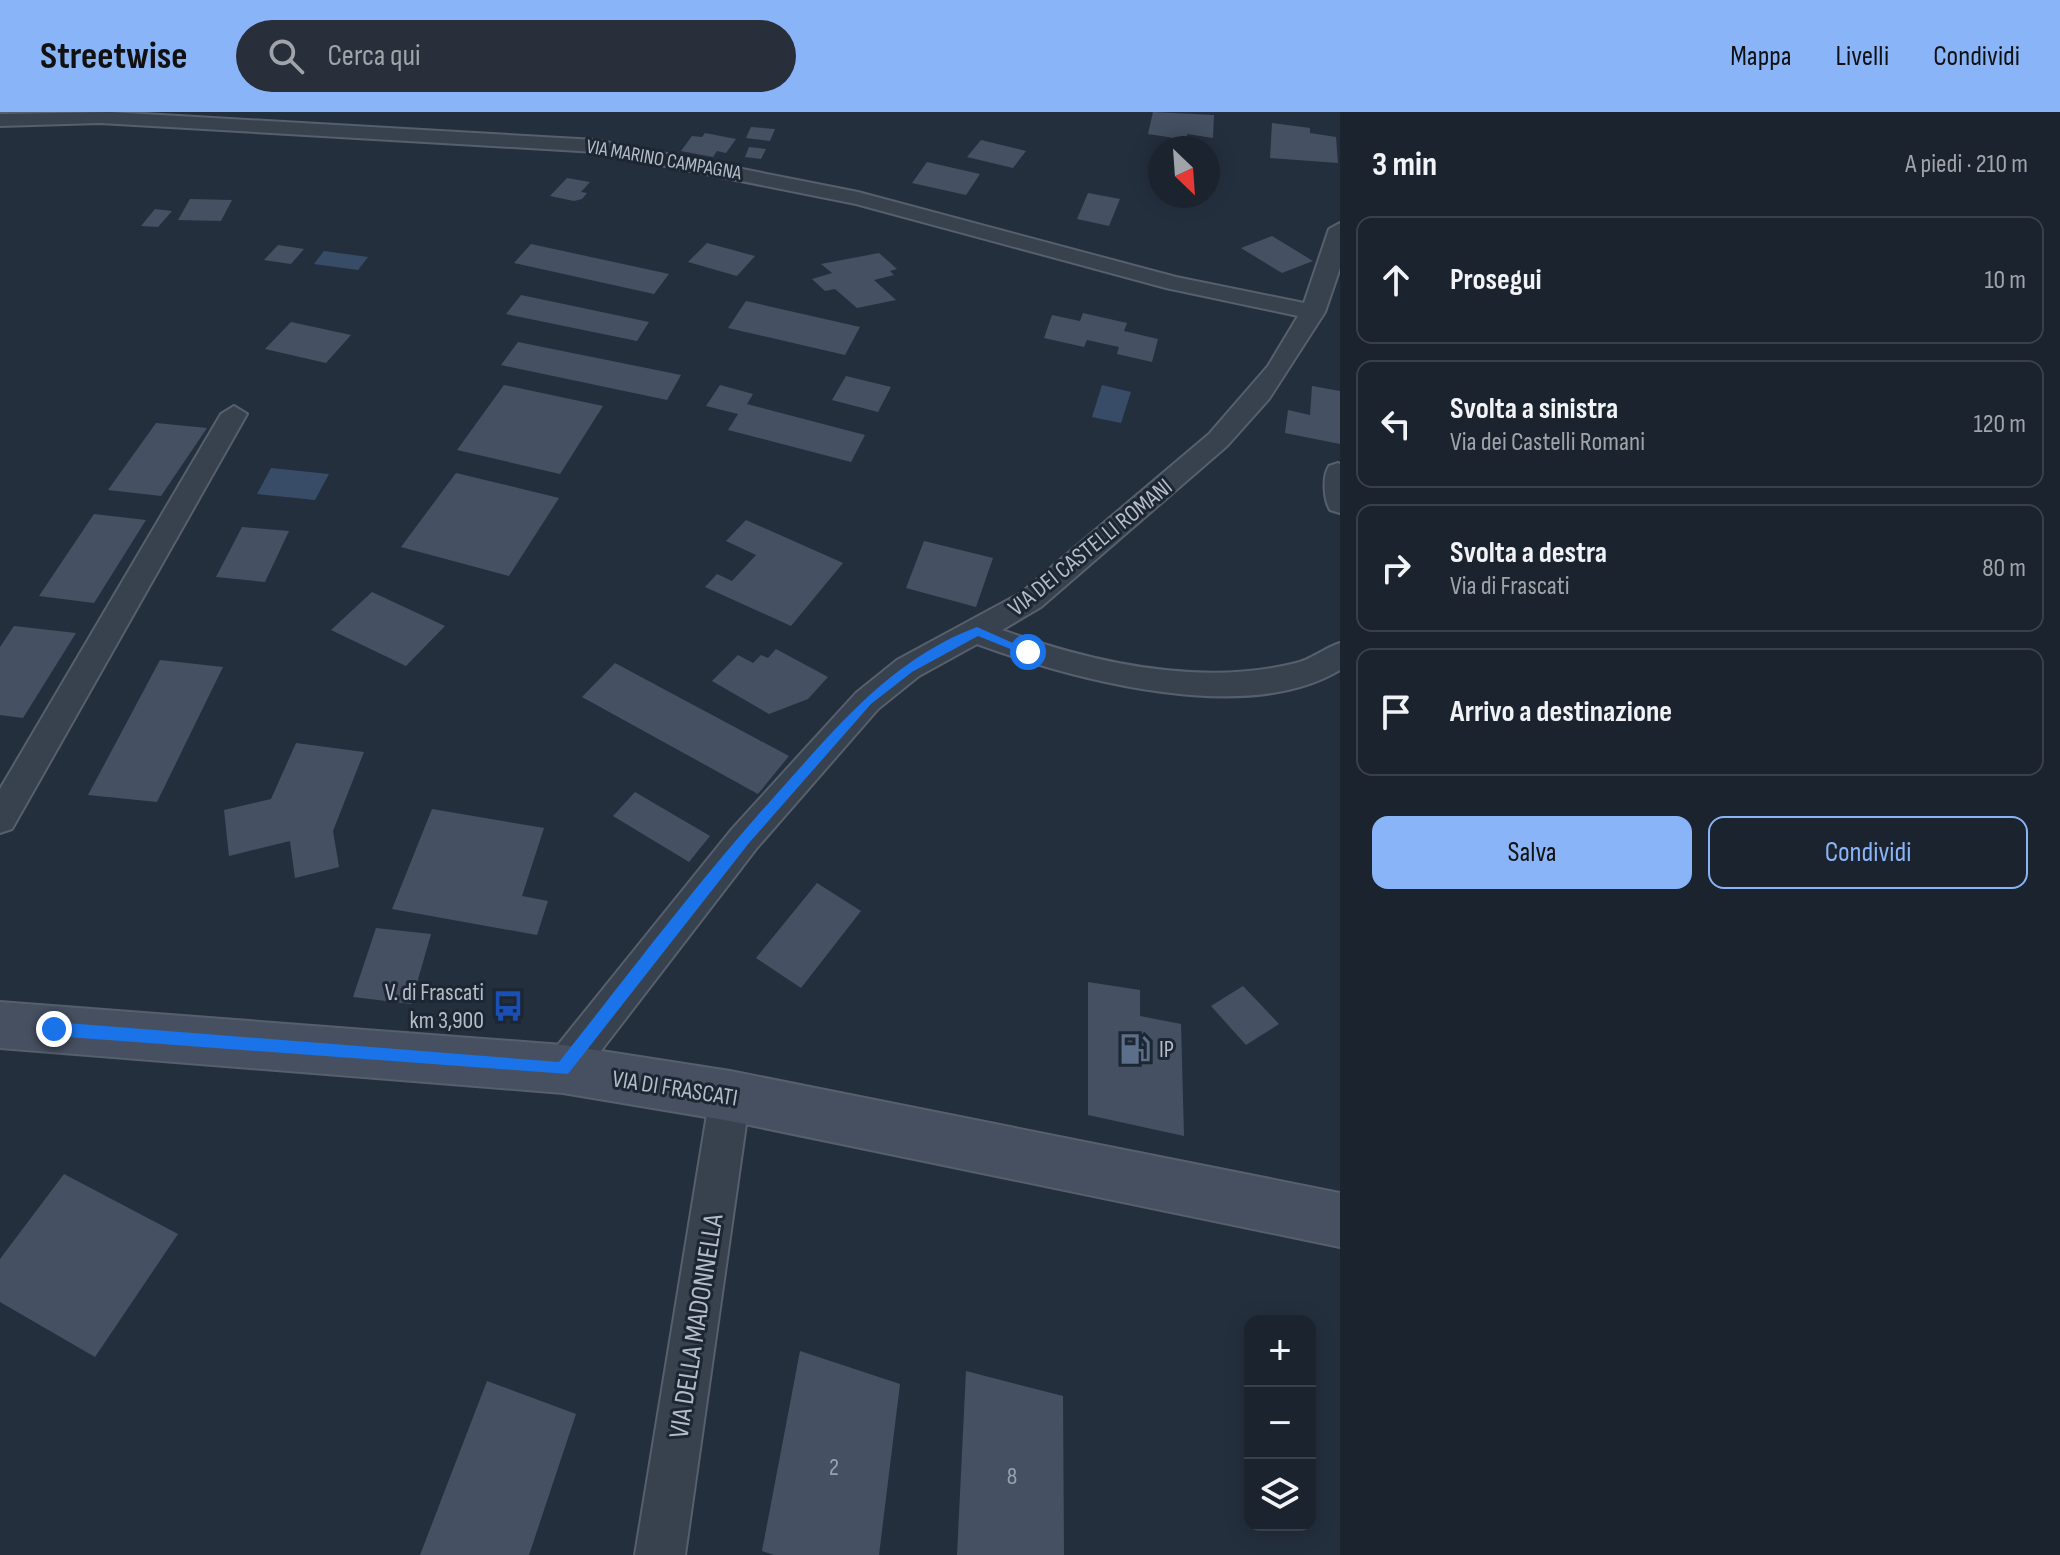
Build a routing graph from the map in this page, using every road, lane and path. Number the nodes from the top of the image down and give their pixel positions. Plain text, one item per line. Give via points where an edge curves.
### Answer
1 (335, 112) edge
2 (0, 120) edge
3 (317, 132) junction
4 (1340, 229) edge
5 (1313, 312) junction
6 (234, 414) dead end
7 (1338, 472) dead end
8 (1340, 504) edge
9 (977, 632) junction
10 (1340, 654) edge
11 (0, 819) edge
12 (0, 1025) edge
13 (563, 1069) junction
14 (730, 1096) junction
15 (1340, 1220) edge
16 (660, 1555) edge

1 - 3 street
2 - 3 street, VIA MARINO CAMPAGNA via 100,117
3 - 5 street, VIA MARINO CAMPAGNA via 560,134 817,188 1174,283
4 - 5 street, VIA DEI CASTELLI ROMANI
5 - 9 street, VIA DEI CASTELLI ROMANI via 1257,400 1218,440 1051,584
6 - 11 street
7 - 8 street
9 - 10 street via 1082,668 1183,684 1279,679 1319,668
9 - 13 street, VIA DEI CASTELLI ROMANI via 908,668 847,720 744,839
12 - 13 main road, VIA DI FRASCATI
13 - 14 main road, VIA DI FRASCATI
14 - 15 main road, VIA DI FRASCATI
14 - 16 street, VIA DELLA MADONNELLA

